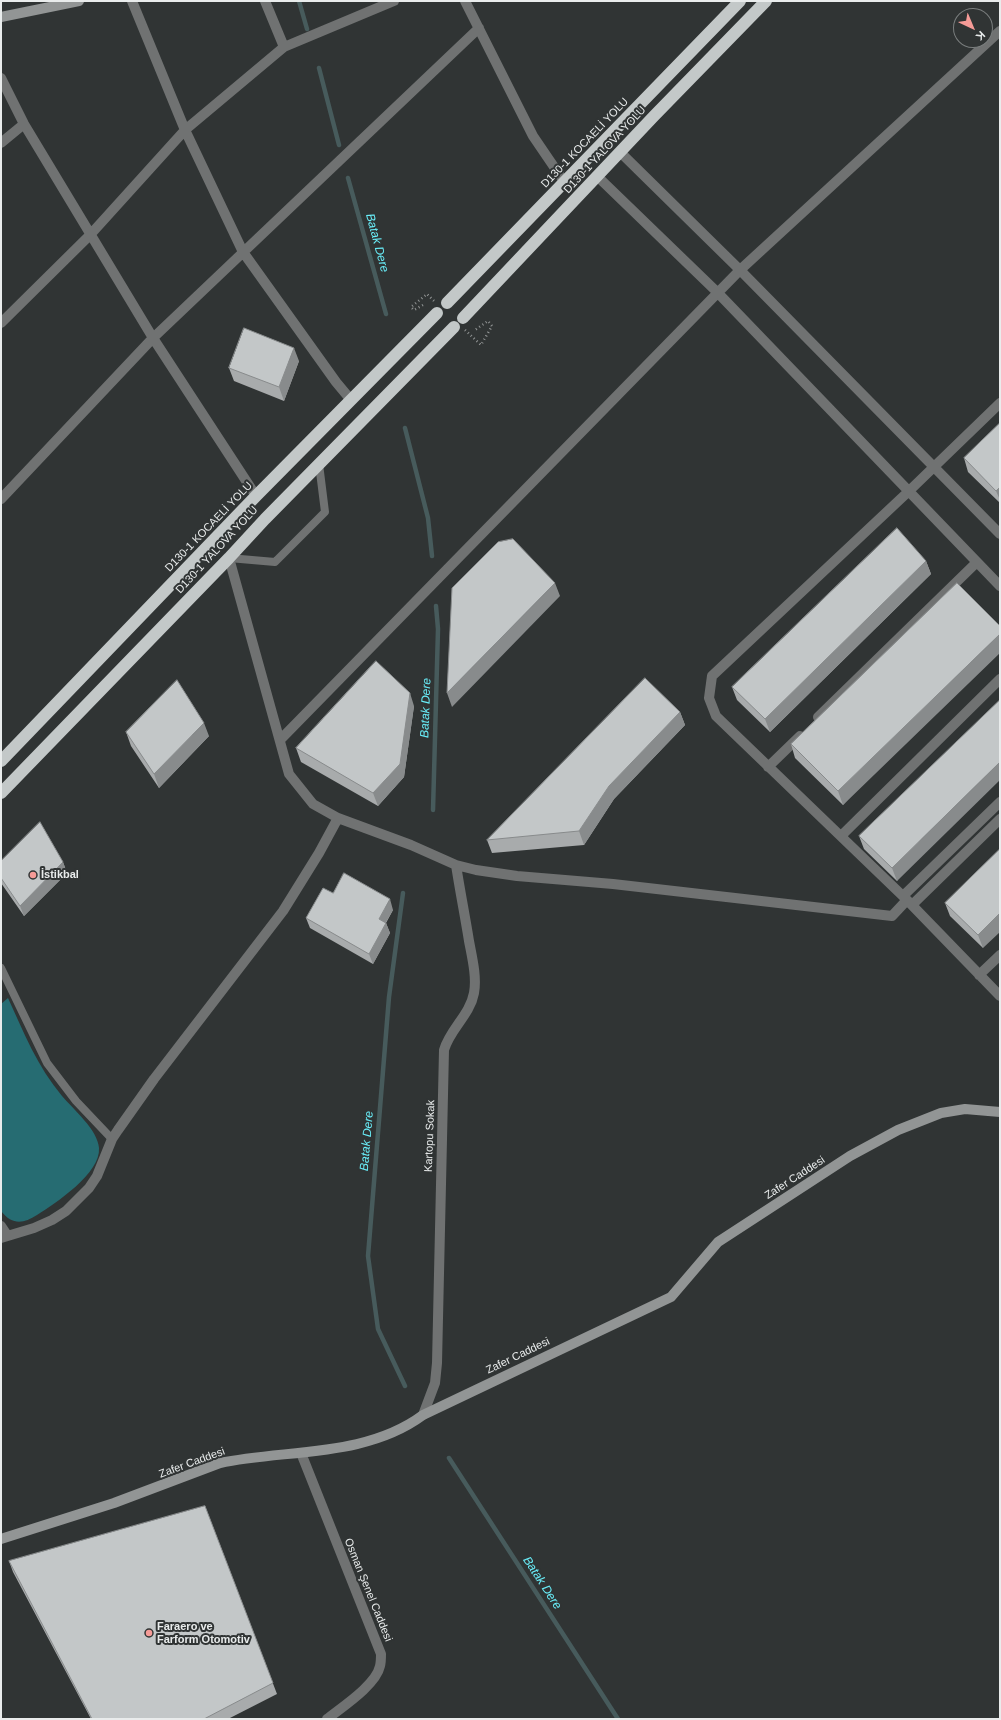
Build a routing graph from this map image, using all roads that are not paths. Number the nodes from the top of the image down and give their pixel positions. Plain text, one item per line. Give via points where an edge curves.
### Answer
1 (79, 1) edge
2 (132, 1) edge
3 (265, 1) edge
4 (394, 1) edge
5 (465, 1) edge
6 (740, 1) edge
7 (766, 1) edge
8 (1, 17) edge
9 (479, 28) junction
10 (1000, 31) edge
11 (284, 47) junction
12 (1, 78) edge
13 (24, 124) junction
14 (185, 130) junction
15 (1, 143) edge
16 (621, 153) junction
17 (598, 177) junction
18 (565, 183) junction
19 (90, 235) junction
20 (243, 252) junction
21 (740, 270) junction
22 (717, 292) junction
23 (448, 303) dead end
24 (437, 313) dead end
25 (463, 318) dead end
26 (1, 323) edge
27 (454, 327) dead end
28 (153, 338) junction
29 (351, 400) junction
30 (1000, 403) edge
31 (319, 464) junction
32 (935, 466) junction
33 (909, 491) junction
34 (256, 496) junction
35 (1, 499) edge
36 (1000, 534) edge
37 (229, 558) junction
38 (977, 562) junction
39 (1000, 586) edge
40 (1000, 679) edge
41 (280, 740) junction
42 (1, 761) edge
43 (768, 767) junction
44 (1, 792) edge
45 (1000, 802) edge
46 (338, 818) junction
47 (1000, 819) edge
48 (840, 836) junction
49 (456, 865) junction
50 (907, 900) junction
51 (1000, 955) edge
52 (1, 968) edge
53 (980, 975) junction
54 (1000, 996) edge
55 (1000, 1112) edge
56 (112, 1139) junction
57 (1, 1226) edge
58 (4, 1236) edge
59 (423, 1415) junction
60 (301, 1453) junction
61 (1, 1539) edge
62 (327, 1719) edge

1 - 8 street
2 - 14 street
3 - 11 street
4 - 11 street
5 - 9 street
6 - 18 highway, D130-1 KOCAELİ YOLU
7 - 16 highway, D130-1 YALOVA YOLU
9 - 18 street via 533,136
9 - 20 street
10 - 21 street
11 - 14 street
12 - 13 street
13 - 15 street
13 - 19 street
14 - 19 street
14 - 20 street
16 - 17 highway, D130-1 YALOVA YOLU
16 - 21 street
17 - 22 street
17 - 25 highway, D130-1 YALOVA YOLU
18 - 23 highway, D130-1 KOCAELİ YOLU
19 - 26 street
19 - 28 street
20 - 28 street
20 - 29 street
21 - 22 street
21 - 32 street
22 - 33 street
22 - 41 street
24 - 29 highway, D130-1 KOCAELİ YOLU
27 - 31 highway, D130-1 YALOVA YOLU
28 - 34 street
28 - 35 street
29 - 34 highway, D130-1 KOCAELİ YOLU
30 - 32 street
31 - 37 highway, D130-1 YALOVA YOLU
31 - 37 lane via 325,512 275,562
32 - 33 street
32 - 36 street
33 - 38 street
33 - 43 street via 712,676 709,698 716,716
34 - 42 highway, D130-1 KOCAELİ YOLU
37 - 41 street
37 - 44 highway, D130-1 YALOVA YOLU
38 - 39 street
38 - 43 street
40 - 48 street
41 - 46 street via 289,774 313,804
43 - 48 street
45 - 50 street
46 - 49 street
46 - 56 street via 320,853 283,911 154,1079
47 - 50 street
48 - 50 street
49 - 50 street via 517,876 613,884 892,916
49 - 59 street, Kartopu Sokak via 472,954 474,993 444,1050 437,1363 435,1383
50 - 53 street
51 - 53 street
52 - 56 lane via 47,1063 76,1101
53 - 54 street
55 - 59 street, Zafer Caddesi via 965,1109 941,1113 898,1130 850,1156 718,1242 671,1297
56 - 58 street via 97,1176 76,1203 52,1220
57 - 58 street
59 - 60 street, Zafer Caddesi via 386,1434 335,1448
60 - 61 street, Zafer Caddesi via 220,1463 114,1503
60 - 62 street, Osman Şenel Caddesi via 381,1654 380,1667 374,1679

